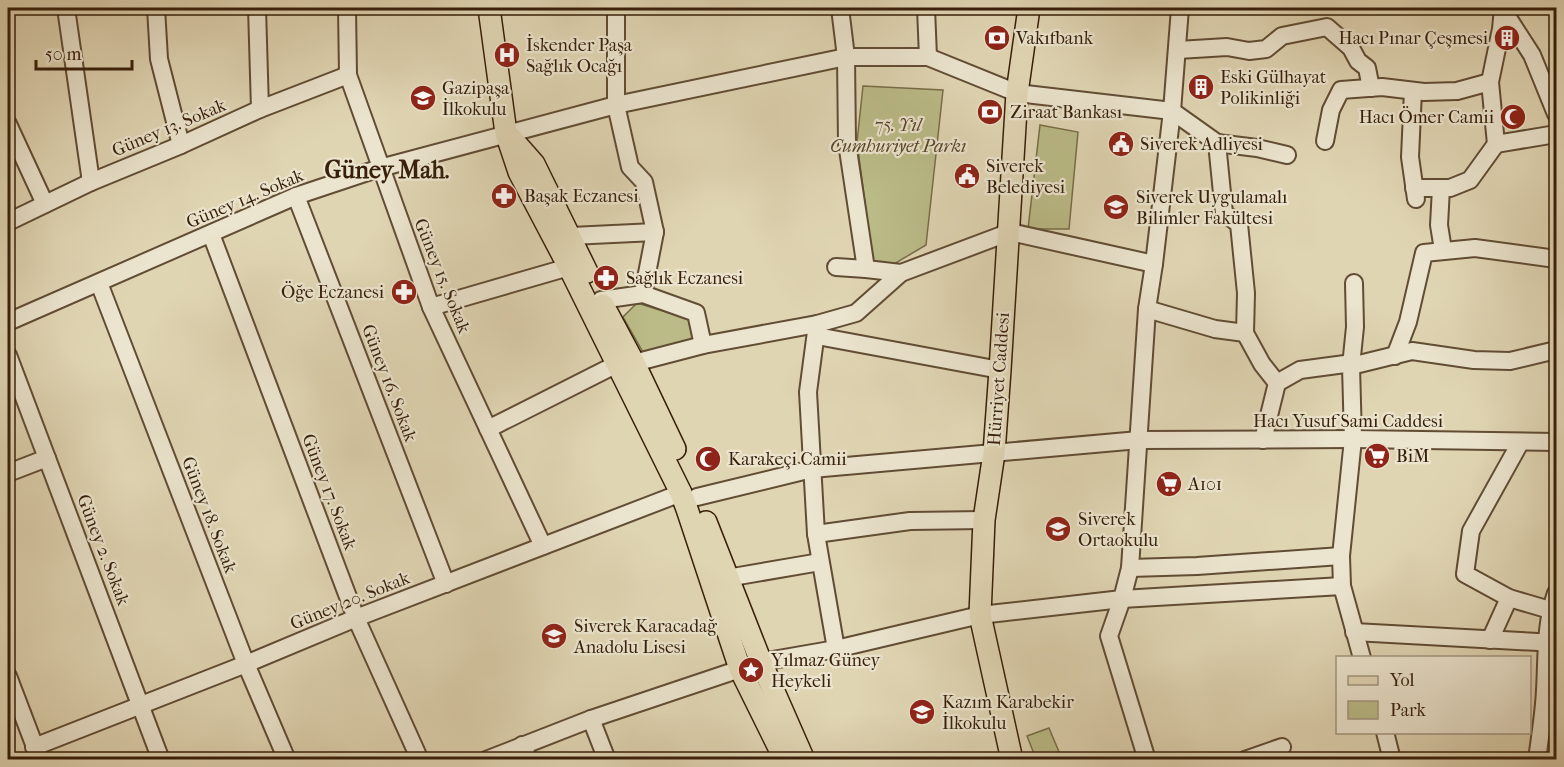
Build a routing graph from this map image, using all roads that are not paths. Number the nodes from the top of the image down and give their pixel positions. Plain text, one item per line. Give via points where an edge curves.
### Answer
1 (66, 8) edge
2 (156, 8) edge
3 (257, 8) edge
4 (347, 8) edge
5 (489, 8) edge
6 (616, 8) edge
7 (840, 8) edge
8 (926, 8) edge
9 (1029, 8) edge
10 (1180, 8) edge
11 (1503, 9) edge
12 (1178, 50) junction
13 (846, 57) junction
14 (928, 57) junction
15 (348, 75) junction
16 (1490, 82) junction
17 (1371, 88) junction
18 (1413, 91) junction
19 (1017, 93) junction
20 (616, 105) junction
21 (260, 109) junction
22 (1172, 111) junction
23 (1557, 114) edge
24 (8, 124) edge
25 (506, 134) junction
26 (1557, 134) edge
27 (1325, 141) dead end
28 (1217, 143) junction
29 (1496, 144) junction
30 (181, 146) junction
31 (1287, 155) dead end
32 (380, 168) junction
33 (91, 182) junction
34 (1441, 188) junction
35 (296, 196) junction
36 (45, 204) junction
37 (8, 222) edge
38 (655, 232) junction
39 (1010, 232) junction
40 (211, 234) junction
41 (570, 237) junction
42 (1443, 250) junction
43 (1557, 260) edge
44 (1154, 264) junction
45 (570, 267) junction
46 (836, 267) dead end
47 (866, 269) junction
48 (901, 273) junction
49 (99, 283) junction
50 (1354, 283) dead end
51 (643, 294) junction
52 (600, 300) junction
53 (431, 308) junction
54 (1147, 309) junction
55 (8, 322) edge
56 (817, 330) junction
57 (1245, 333) junction
58 (703, 345) junction
59 (1557, 350) edge
60 (8, 355) edge
61 (1395, 356) junction
62 (626, 363) junction
63 (1351, 366) junction
64 (1000, 370) junction
65 (1277, 383) junction
66 (488, 429) junction
67 (1353, 439) junction
68 (1139, 440) junction
69 (1263, 440) junction
70 (1557, 442) edge
71 (1520, 443) junction
72 (994, 453) junction
73 (47, 458) junction
74 (812, 469) junction
75 (8, 473) edge
76 (689, 495) junction
77 (984, 520) junction
78 (816, 534) junction
79 (543, 546) junction
80 (1341, 556) junction
81 (820, 562) junction
82 (1130, 568) junction
83 (727, 578) junction
84 (446, 584) junction
85 (1342, 586) junction
86 (1557, 593) edge
87 (1509, 598) junction
88 (1122, 599) junction
89 (1550, 610) junction
90 (980, 615) junction
91 (356, 618) junction
92 (1354, 632) junction
93 (1490, 640) junction
94 (1551, 643) edge
95 (836, 649) junction
96 (1362, 656) edge
97 (760, 662) junction
98 (246, 664) junction
99 (740, 669) junction
100 (8, 676) edge
101 (1537, 693) edge
102 (141, 706) junction
103 (591, 719) junction
104 (1386, 734) edge
105 (1282, 747) dead end
106 (526, 752) edge
107 (37, 753) edge
108 (1012, 756) edge
109 (161, 759) edge
110 (287, 759) edge
111 (420, 759) edge
112 (486, 759) edge
113 (607, 759) edge
114 (785, 759) edge
115 (804, 759) edge
116 (1147, 759) edge
117 (1245, 759) edge
118 (1392, 759) edge
119 (1537, 759) edge

1 - 33 street
2 - 30 street via 159,59
3 - 21 street
4 - 15 street, Güney 15. Sokak
5 - 25 main road
6 - 20 street
7 - 13 street
8 - 14 street
9 - 19 main road, Hürriyet Caddesi
10 - 12 street
11 - 16 street
11 - 23 street via 1532,55
12 - 17 street via 1266,49 1282,36 1328,27 1367,68
12 - 22 street
13 - 14 street, Güney 14. Sokak
13 - 20 street, Güney 14. Sokak
13 - 47 street via 847,142
14 - 19 street
15 - 21 street, Güney 13. Sokak
15 - 32 street, Güney 15. Sokak
16 - 18 street via 1457,91
16 - 29 street
17 - 18 street
17 - 27 street via 1341,90 1330,110
18 - 34 street via 1410,157 1415,194
19 - 22 street
19 - 39 main road, Hürriyet Caddesi
20 - 25 street, Güney 14. Sokak
20 - 38 street via 630,167 644,182
21 - 30 street, Güney 13. Sokak
22 - 28 street
22 - 44 street
24 - 36 street
25 - 32 street, Güney 14. Sokak
25 - 41 main road via 534,164
25 - 45 main road via 519,172
26 - 29 street
28 - 31 street
28 - 57 street via 1224,213 1239,224 1246,293
29 - 34 street via 1470,180
30 - 33 street, Güney 13. Sokak
32 - 35 street, Güney 14. Sokak
32 - 53 street, Güney 15. Sokak
33 - 36 street, Güney 13. Sokak
34 - 42 street via 1439,225
35 - 40 street, Güney 14. Sokak
35 - 84 street, Güney 16. Sokak
36 - 37 street, Güney 13. Sokak
38 - 41 street
38 - 51 street
39 - 44 street
39 - 48 street
39 - 64 main road, Hürriyet Caddesi
40 - 49 street, Güney 14. Sokak
40 - 91 street, Güney 17. Sokak
41 - 52 main road
42 - 43 street via 1475,248
42 - 61 street via 1424,253 1408,322
44 - 54 street
45 - 53 street
45 - 62 main road
46 - 47 street
47 - 48 street
48 - 56 street via 856,312
49 - 55 street, Güney 14. Sokak
49 - 98 street, Güney 18. Sokak
50 - 63 street via 1356,327
51 - 52 street
51 - 58 street via 696,313
52 - 62 main road
53 - 66 street, Güney 15. Sokak
54 - 57 street via 1215,329
54 - 68 street
56 - 58 street
56 - 64 street
56 - 74 street via 808,392
57 - 65 street
58 - 62 street
59 - 61 street via 1510,361 1412,351
60 - 73 street, Güney 2. Sokak
61 - 63 street
62 - 66 street
62 - 76 main road
63 - 65 street via 1300,370
63 - 67 street
64 - 72 main road, Hürriyet Caddesi
65 - 69 street
66 - 79 street, Güney 15. Sokak
67 - 69 street, Hacı Yusuf Sami Caddesi
67 - 71 street, Hacı Yusuf Sami Caddesi
67 - 80 street
68 - 69 street, Hacı Yusuf Sami Caddesi
68 - 72 street, Hacı Yusuf Sami Caddesi
68 - 82 street
70 - 71 street, Hacı Yusuf Sami Caddesi
71 - 87 street via 1471,531 1465,574
72 - 74 street, Güney 20. Sokak
72 - 77 main road, Hürriyet Caddesi
73 - 75 street
73 - 102 street, Güney 2. Sokak
74 - 76 street, Güney 20. Sokak
74 - 78 street
76 - 79 street, Güney 20. Sokak
76 - 83 main road
76 - 99 main road via 687,508
77 - 78 street via 910,521
77 - 90 main road, Hürriyet Caddesi
78 - 81 street
79 - 84 street, Güney 20. Sokak
80 - 82 street
80 - 85 street
81 - 83 street
81 - 95 street
82 - 88 street
83 - 97 main road
84 - 91 street, Güney 20. Sokak
85 - 88 street
85 - 92 street
86 - 89 street
87 - 89 street
87 - 93 street
88 - 90 street
88 - 116 street via 1108,636
89 - 94 street
90 - 95 street
90 - 108 main road, Hürriyet Caddesi
91 - 98 street, Güney 20. Sokak
91 - 111 street, Güney 17. Sokak
92 - 93 street
92 - 96 street
93 - 94 street
94 - 101 street
95 - 97 street
97 - 99 street
97 - 115 main road
98 - 102 street, Güney 20. Sokak
98 - 110 street, Güney 18. Sokak
99 - 103 street
99 - 114 main road
100 - 107 street
101 - 119 street
102 - 107 street, Güney 20. Sokak
102 - 109 street, Güney 2. Sokak
103 - 106 street
103 - 113 street
104 - 118 street
105 - 117 street
106 - 112 street

